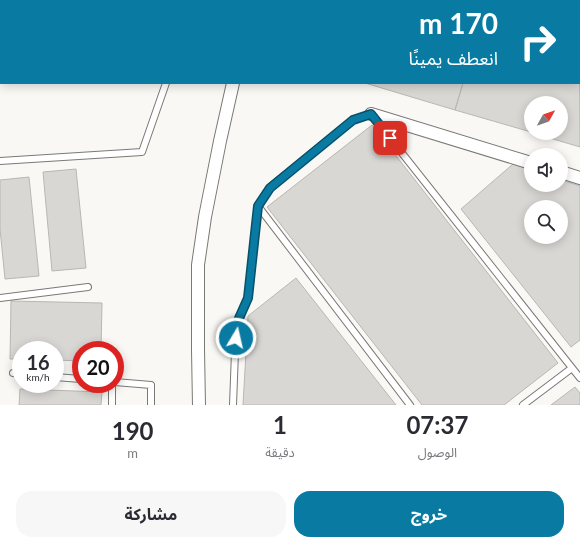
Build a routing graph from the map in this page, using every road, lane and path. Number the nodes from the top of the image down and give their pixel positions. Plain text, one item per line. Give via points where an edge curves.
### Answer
1 (166, 84) edge
2 (233, 84) edge
3 (371, 114) junction
4 (524, 161) edge
5 (0, 162) edge
6 (568, 174) edge
7 (580, 178) edge
8 (258, 206) junction
9 (88, 287) dead end
10 (0, 298) edge
11 (572, 368) junction
12 (580, 378) edge
13 (124, 383) edge
14 (112, 393) edge
15 (112, 405) edge
16 (151, 405) edge
17 (199, 405) edge
18 (233, 405) edge
19 (410, 405) edge
20 (523, 405) edge

1 - 5 lane via 142,152
2 - 17 street via 198,265
3 - 4 street
3 - 8 lane via 353,120 270,188
3 - 11 lane
6 - 7 street
8 - 18 lane via 248,298 236,325
8 - 19 lane
9 - 10 lane
11 - 12 lane
11 - 20 lane
13 - 16 lane via 151,385
14 - 15 lane

